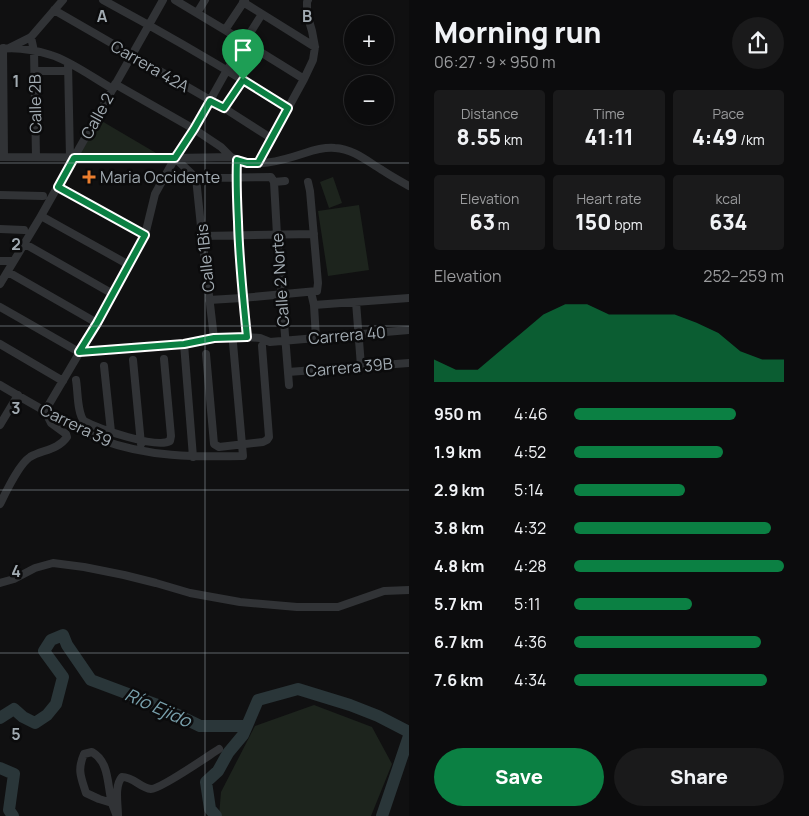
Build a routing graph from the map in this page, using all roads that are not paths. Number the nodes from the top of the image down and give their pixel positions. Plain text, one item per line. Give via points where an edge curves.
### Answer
1 (63, 0) edge
2 (103, 0) edge
3 (163, 0) edge
4 (175, 0) edge
5 (205, 0) edge
6 (244, 1) edge
7 (306, 1) edge
8 (54, 10) junction
9 (197, 13) junction
10 (262, 14) junction
11 (148, 25) junction
12 (226, 30) junction
13 (31, 37) junction
14 (244, 42) junction
15 (315, 46) junction
16 (4, 48) edge
17 (34, 51) junction
18 (132, 55) junction
19 (68, 67) junction
20 (35, 70) junction
21 (227, 70) junction
22 (304, 79) junction
23 (243, 80) junction
24 (114, 86) junction
25 (210, 101) junction
26 (224, 108) junction
27 (288, 108) junction
28 (194, 129) junction
29 (271, 138) junction
30 (36, 157) junction
31 (2, 158) edge
32 (72, 158) junction
33 (175, 158) junction
34 (234, 159) junction
35 (258, 163) junction
36 (236, 177) junction
37 (196, 178) junction
38 (272, 179) junction
39 (284, 181) dead end
40 (308, 182) dead end
41 (409, 186) edge
42 (58, 187) junction
43 (0, 195) edge
44 (43, 196) dead end
45 (41, 216) junction
46 (0, 229) edge
47 (24, 230) dead end
48 (314, 234) junction
49 (145, 235) junction
50 (277, 235) junction
51 (202, 236) junction
52 (238, 236) junction
53 (25, 244) junction
54 (0, 261) edge
55 (13, 261) junction
56 (129, 265) junction
57 (8, 272) junction
58 (0, 284) edge
59 (314, 291) junction
60 (113, 294) junction
61 (281, 294) junction
62 (242, 298) junction
63 (409, 298) edge
64 (209, 300) junction
65 (356, 302) junction
66 (314, 305) junction
67 (0, 306) edge
68 (97, 323) junction
69 (409, 330) edge
70 (358, 334) junction
71 (247, 337) junction
72 (214, 338) junction
73 (316, 338) junction
74 (285, 340) junction
75 (233, 343) dead end
76 (0, 344) edge
77 (184, 344) junction
78 (262, 346) dead end
79 (79, 352) junction
80 (206, 354) dead end
81 (134, 360) dead end
82 (164, 360) dead end
83 (409, 362) edge
84 (104, 366) dead end
85 (361, 366) junction
86 (288, 372) junction
87 (76, 380) dead end
88 (63, 381) junction
89 (0, 385) edge
90 (289, 385) dead end
91 (18, 395) junction
92 (45, 411) junction
93 (0, 424) edge
94 (111, 432) junction
95 (141, 439) junction
96 (242, 444) junction
97 (141, 451) junction
98 (190, 456) junction
99 (0, 504) edge
100 (0, 583) edge
101 (409, 590) edge
102 (219, 749) dead end
103 (112, 803) junction
104 (118, 816) edge

1 - 8 street
2 - 11 street
3 - 11 street, Calle 2
4 - 9 street
5 - 9 street
6 - 10 street
6 - 12 street
7 - 15 street
8 - 13 street
8 - 18 street, Carrera 42A
9 - 12 street
10 - 14 street
10 - 15 street
11 - 18 street, Calle 2
11 - 21 street
12 - 14 street
13 - 16 street
13 - 17 street, Calle 2B
14 - 21 street
14 - 22 street
15 - 22 street via 313,60
16 - 17 street
16 - 31 street
17 - 19 street via 52,55
17 - 20 street, Calle 2B
18 - 24 street, Calle 2
18 - 25 street, Carrera 42A
19 - 20 street
19 - 24 street
19 - 32 street
20 - 30 street, Calle 2B
21 - 23 street
21 - 25 street
22 - 27 street
23 - 26 street
23 - 27 street
24 - 28 street
24 - 32 street, Calle 2
25 - 26 street, Carrera 42A
25 - 28 street
26 - 29 street, Carrera 42A
27 - 29 street
28 - 33 street
28 - 34 street
29 - 35 street
30 - 31 street
30 - 32 street
32 - 33 street
32 - 42 street, Calle 2
33 - 34 street
33 - 37 street
33 - 49 street via 155,194
34 - 35 street
34 - 36 street
35 - 41 street via 281,161 327,148 345,149
36 - 37 street
36 - 38 street
36 - 52 street
37 - 51 street, Calle 1Bis
38 - 39 street
38 - 50 street, Calle 2 Norte
40 - 48 street
42 - 45 street, Calle 2
42 - 49 street
43 - 44 street
45 - 53 street, Calle 2
45 - 56 street
46 - 47 street
48 - 50 street
48 - 59 street via 318,283
49 - 56 street
50 - 52 street
50 - 61 street, Calle 2 Norte
51 - 52 street
51 - 64 street, Calle 1Bis
52 - 62 street
53 - 55 street, Calle 2
53 - 60 street
54 - 55 street
55 - 57 street, Calle 2
56 - 60 street
57 - 58 street, Calle 2
57 - 68 street
59 - 61 street
59 - 66 street
60 - 68 street
61 - 62 street
61 - 74 street, Calle 2 Norte
62 - 64 street
62 - 71 street
63 - 65 street
64 - 72 street, Calle 1Bis
65 - 66 street
65 - 70 street
66 - 73 street
67 - 79 street
68 - 79 street
69 - 70 street, Carrera 40
70 - 73 street, Carrera 40
70 - 85 street
71 - 72 street
71 - 74 street, Carrera 40 via 270,342
72 - 77 street
73 - 74 street, Carrera 40
74 - 86 street, Calle 2 Norte
75 - 96 street
76 - 88 street
77 - 79 street
77 - 98 street
78 - 96 street via 269,437 263,442
79 - 88 street
80 - 96 street via 214,442 219,447
81 - 95 street
82 - 95 street via 171,439 165,443
83 - 85 street, Carrera 39B
84 - 94 street
85 - 86 street, Carrera 39B
86 - 90 street, Calle 2 Norte
87 - 94 street via 82,418
88 - 92 street
89 - 91 street, Carrera 39
91 - 92 street, Carrera 39
91 - 93 street
92 - 97 street, Carrera 39 via 101,440
92 - 99 street via 51,423 68,437 25,461
94 - 95 street
95 - 97 street
96 - 98 street, Carrera 39 via 243,456
97 - 98 street, Carrera 39
100 - 101 street via 53,564 84,567 198,595 297,607 338,606 384,591
102 - 104 street via 151,789 122,777 117,792
103 - 103 street via 86,793 79,773 84,754 92,752 98,756 107,774
103 - 104 street

